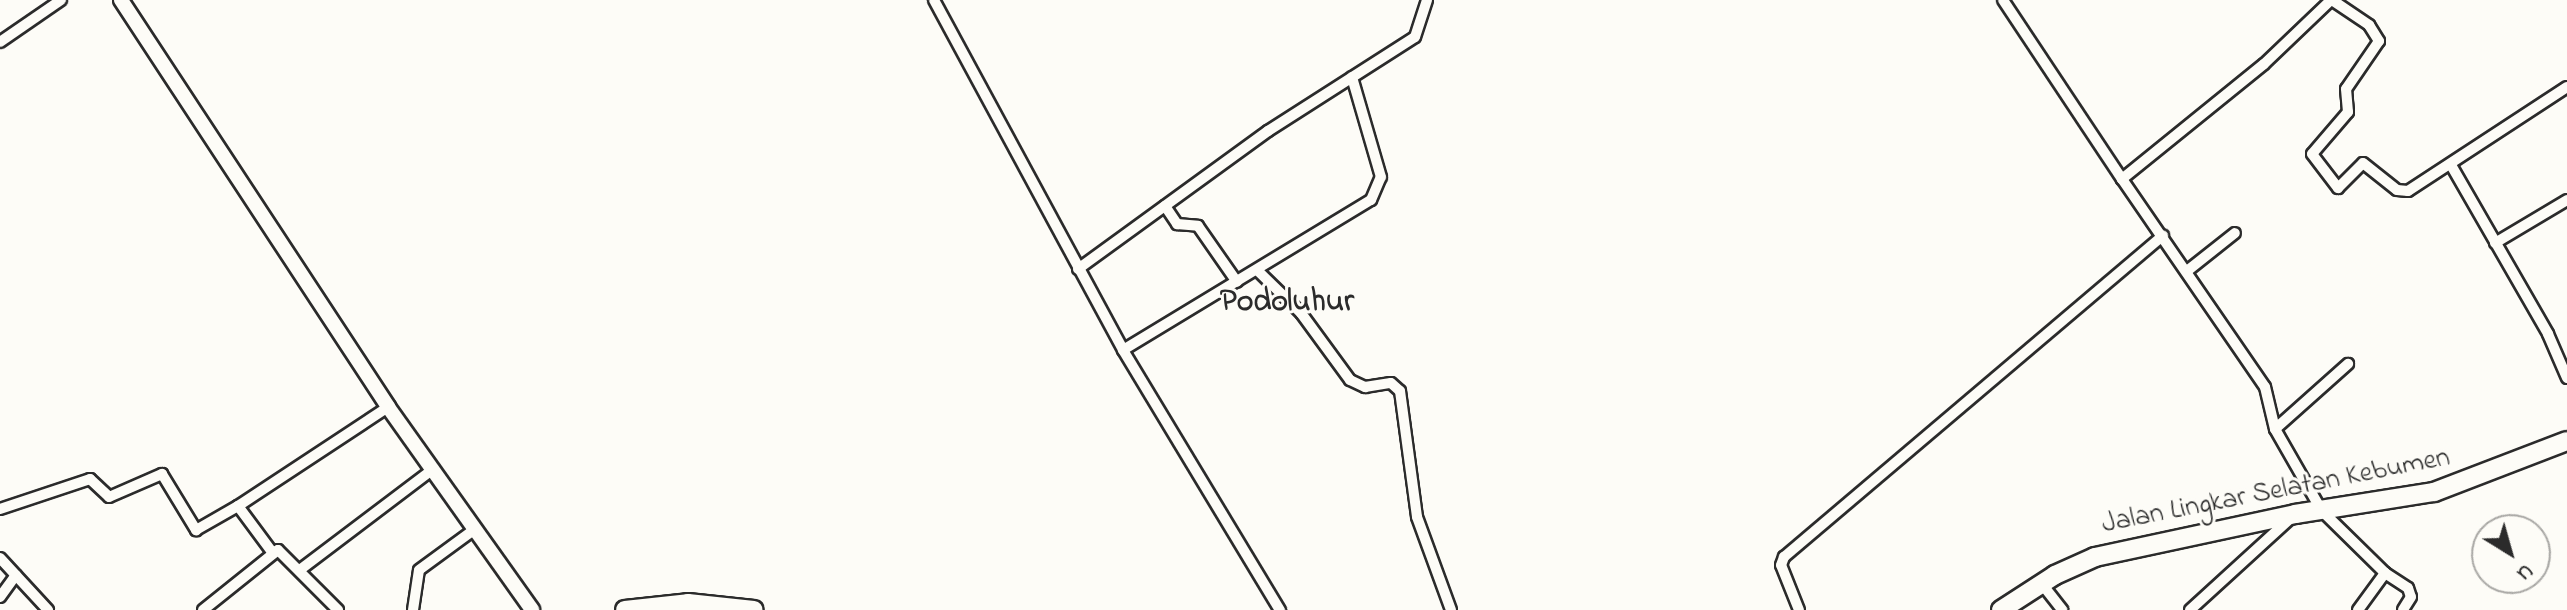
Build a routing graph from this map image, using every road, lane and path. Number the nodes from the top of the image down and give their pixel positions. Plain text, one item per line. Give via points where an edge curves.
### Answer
1 (61, 0) edge
2 (121, 0) edge
3 (934, 0) edge
4 (1427, 0) edge
5 (2003, 0) edge
6 (2332, 0) edge
7 (0, 42) edge
8 (1352, 77) junction
9 (2567, 87) edge
10 (2451, 165) junction
11 (2122, 179) junction
12 (2567, 200) edge
13 (1165, 206) junction
14 (2235, 233) dead end
15 (2163, 236) junction
16 (2495, 243) junction
17 (1078, 269) junction
18 (1257, 270) junction
19 (2187, 271) junction
20 (1237, 282) junction
21 (1123, 350) junction
22 (2348, 364) dead end
23 (2567, 378) edge
24 (388, 407) junction
25 (2275, 429) junction
26 (2567, 441) edge
27 (433, 469) junction
28 (238, 506) junction
29 (0, 509) edge
30 (2322, 511) junction
31 (2295, 514) junction
32 (475, 529) junction
33 (272, 552) junction
34 (0, 558) edge
35 (301, 569) junction
36 (2385, 573) junction
37 (16, 575) junction
38 (2042, 584) junction
39 (0, 597) edge
40 (48, 610) edge
41 (203, 610) edge
42 (338, 610) edge
43 (413, 610) edge
44 (532, 610) edge
45 (625, 610) edge
46 (754, 610) edge
47 (1280, 610) edge
48 (1451, 610) edge
49 (1799, 610) edge
50 (2001, 610) edge
51 (2062, 610) edge
52 (2190, 610) edge
53 (2358, 610) edge
54 (2403, 610) edge

1 - 7 street
2 - 24 street
3 - 17 street
4 - 8 street via 1415,37
5 - 11 street
6 - 10 street via 2369,25 2379,41 2346,89 2348,112 2315,148 2314,164 2338,188 2363,163 2397,190 2408,191
6 - 11 street via 2264,64
8 - 13 street
8 - 18 street via 1381,177 1376,193
9 - 10 street
10 - 16 street
11 - 15 street
12 - 16 street
13 - 17 street
13 - 20 street via 1177,224 1198,226
14 - 19 street
15 - 19 street
15 - 49 street via 1784,557 1781,565
16 - 23 street
17 - 21 street
18 - 20 street
18 - 48 street via 1301,313 1350,380 1365,387 1391,383 1400,391 1417,517
19 - 25 street via 2265,387
20 - 21 street
21 - 47 street
22 - 25 street
24 - 27 street
24 - 28 street
25 - 30 street
26 - 30 highway, Jalan Lingkar Selatan Kebumen via 2446,489
27 - 32 street
27 - 35 street
28 - 29 street via 196,530 162,474 109,497 90,479
28 - 33 street
30 - 31 highway, Jalan Lingkar Selatan Kebumen
30 - 36 street
31 - 38 highway, Jalan Lingkar Selatan Kebumen via 2095,557
31 - 52 street
32 - 43 street via 419,570
32 - 44 street
33 - 35 street via 284,551
33 - 41 street
34 - 37 street
35 - 42 street
36 - 53 street
36 - 54 street via 2410,592
37 - 39 street
37 - 40 street
38 - 50 highway, Jalan Lingkar Selatan Kebumen
38 - 51 street
45 - 46 highway via 688,603

